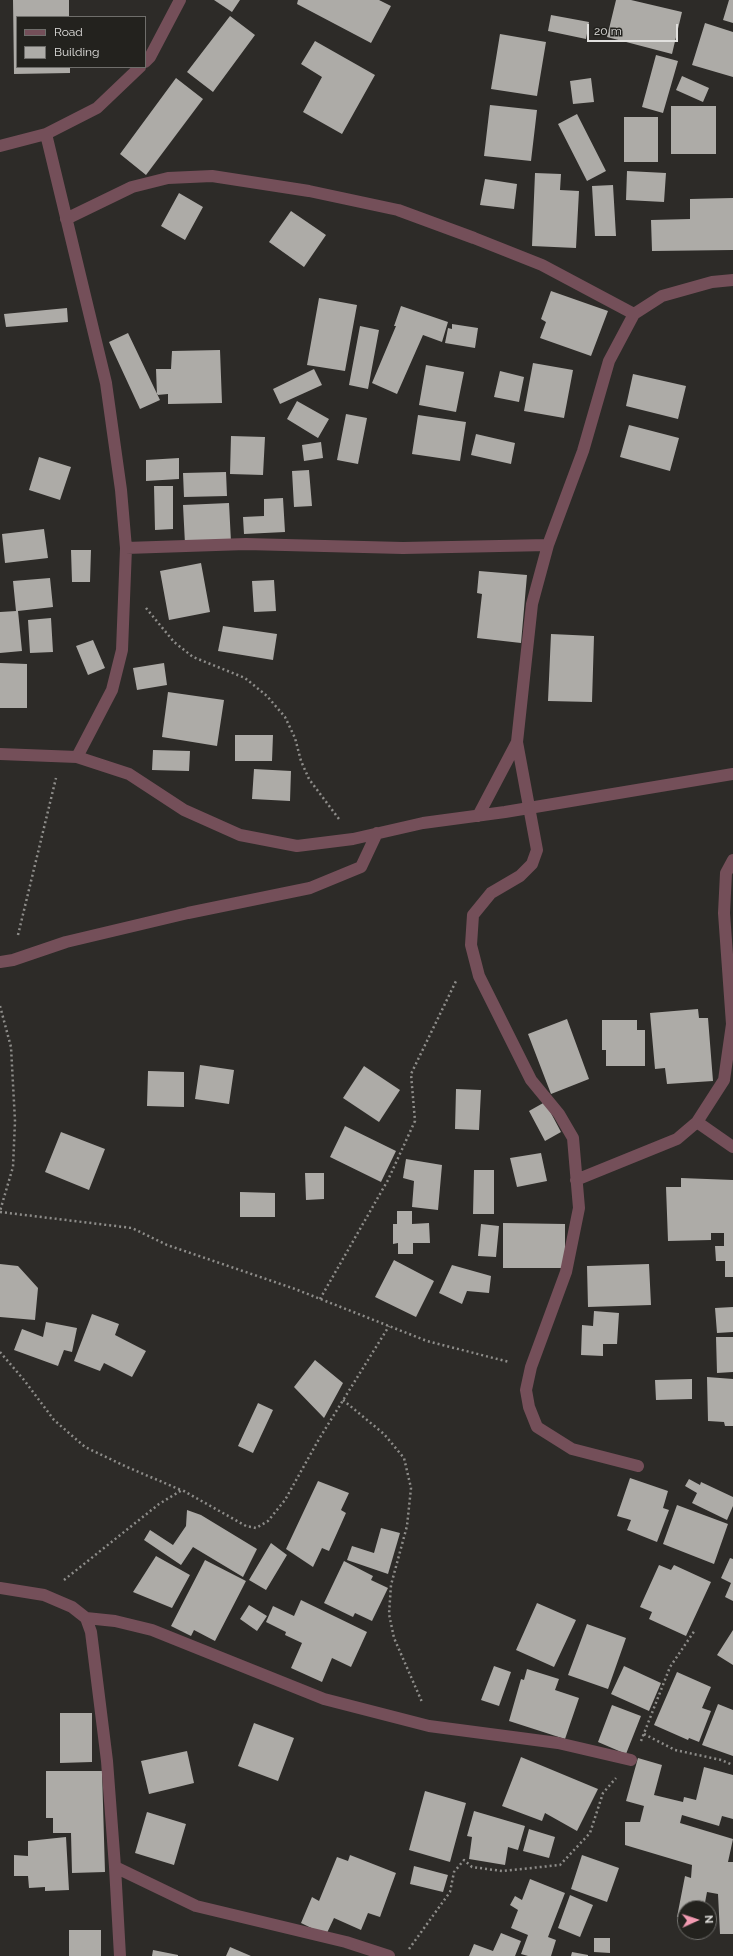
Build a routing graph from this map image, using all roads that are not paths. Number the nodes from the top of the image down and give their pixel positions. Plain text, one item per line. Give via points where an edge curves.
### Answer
1 (180, 0) edge
2 (146, 61) edge
3 (139, 68) edge
4 (46, 134) junction
5 (0, 146) edge
6 (66, 219) junction
7 (733, 280) edge
8 (634, 314) junction
9 (548, 545) junction
10 (126, 548) junction
11 (517, 742) junction
12 (0, 754) edge
13 (77, 757) junction
14 (733, 774) edge
15 (529, 808) junction
16 (478, 816) junction
17 (377, 834) junction
18 (733, 860) edge
19 (0, 962) edge
20 (731, 966) edge
21 (697, 1122) junction
22 (733, 1147) edge
23 (576, 1180) junction
24 (638, 1466) dead end
25 (0, 1588) edge
26 (86, 1618) junction
27 (631, 1760) road end
28 (115, 1867) junction
29 (120, 1956) edge
30 (389, 1956) edge

1 - 2 street
3 - 4 street via 96,108
4 - 5 street
4 - 6 street
6 - 8 street via 132,187 168,178 212,176 309,191 398,210 474,238 542,265
6 - 10 street via 106,383 121,490
7 - 8 street via 712,282 662,296
8 - 9 street via 609,361 583,451
9 - 10 street via 403,548 246,544
9 - 11 street via 532,604
10 - 13 street via 122,650 112,690
11 - 15 street
11 - 16 street
12 - 13 street
13 - 17 street via 129,774 184,810 240,835 297,846
14 - 15 street
15 - 16 street
15 - 23 street via 537,850 532,864 520,876 491,893 473,915 471,945 479,976 531,1080 559,1114 573,1138
16 - 17 street via 423,823
17 - 19 street via 361,867 310,888 66,942
18 - 20 street via 726,873 724,913
20 - 21 street via 732,1024 724,1080
21 - 22 street
21 - 23 street via 676,1139
23 - 24 street via 579,1208 566,1272 531,1368 526,1390 529,1407 537,1427 572,1449
25 - 26 street via 44,1595 72,1607
26 - 27 street via 115,1621 152,1630 324,1699 430,1726 558,1743
26 - 28 street via 91,1632 99,1690
28 - 29 street
28 - 30 street via 196,1906 346,1942

